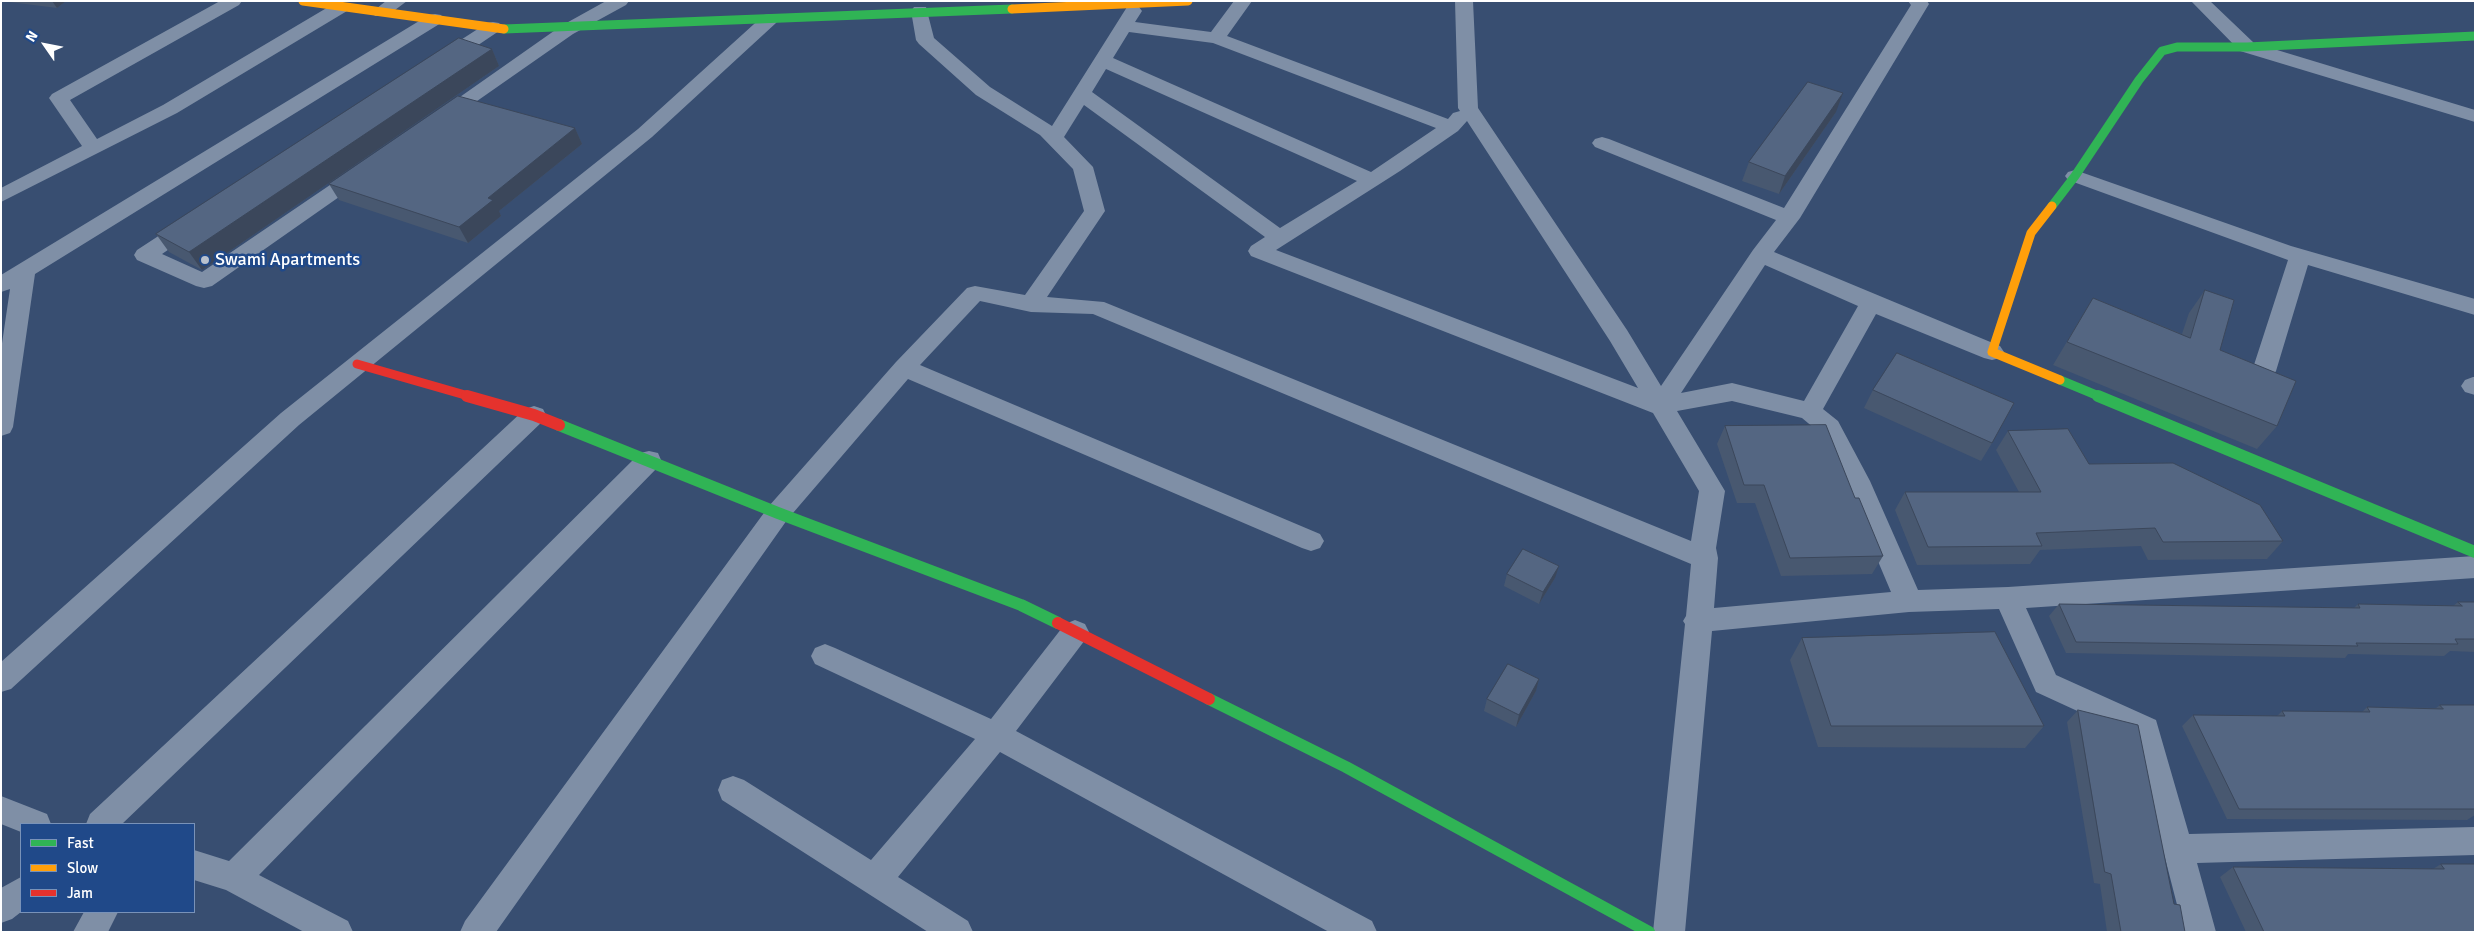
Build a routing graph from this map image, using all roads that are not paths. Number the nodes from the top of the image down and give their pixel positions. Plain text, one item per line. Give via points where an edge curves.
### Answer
1 (233, 1) edge
2 (304, 1) edge
3 (398, 1) edge
4 (620, 1) edge
5 (1188, 1) edge
6 (1243, 1) edge
7 (1464, 1) edge
8 (1917, 1) edge
9 (2200, 1) edge
10 (1101, 3) edge
11 (1138, 3) junction
12 (342, 6) junction
13 (920, 11) junction
14 (381, 12) junction
15 (435, 19) junction
16 (770, 19) junction
17 (1124, 26) junction
18 (493, 27) junction
19 (567, 30) junction
20 (2475, 36) edge
21 (1216, 38) junction
22 (2247, 47) junction
23 (1102, 60) junction
24 (427, 71) edge
25 (1081, 93) junction
26 (1468, 108) junction
27 (2475, 116) edge
28 (1451, 127) junction
29 (422, 130) edge
30 (1054, 138) junction
31 (1602, 143) dead end
32 (94, 149) junction
33 (381, 158) edge
34 (2075, 176) junction
35 (1373, 180) junction
36 (1, 196) edge
37 (203, 217) edge
38 (1789, 218) junction
39 (1280, 238) junction
40 (1762, 255) junction
41 (2300, 255) junction
42 (24, 271) junction
43 (1, 285) edge
44 (1871, 303) junction
45 (1031, 304) junction
46 (2475, 307) edge
47 (1992, 352) junction
48 (357, 364) junction
49 (904, 368) junction
50 (2264, 370) edge
51 (4, 399) edge
52 (1660, 406) junction
53 (1810, 411) junction
54 (534, 414) junction
55 (1, 427) edge
56 (649, 460) junction
57 (778, 513) junction
58 (1311, 541) dead end
59 (2475, 552) edge
60 (1705, 558) junction
61 (2475, 567) edge
62 (2008, 598) junction
63 (1909, 601) junction
64 (1697, 622) junction
65 (1075, 632) junction
66 (825, 656) dead end
67 (1, 680) edge
68 (996, 735) junction
69 (733, 790) dead end
70 (1, 810) edge
71 (34, 823) edge
72 (102, 823) edge
73 (2475, 842) edge
74 (2178, 848) junction
75 (195, 865) edge
76 (234, 878) junction
77 (874, 881) junction
78 (20, 893) edge
79 (1, 908) edge
80 (101, 913) edge
81 (89, 932) edge
82 (337, 932) edge
83 (476, 932) edge
84 (957, 932) edge
85 (1361, 932) edge
86 (1649, 932) edge
87 (1669, 932) edge
88 (2200, 932) edge

1 - 32 street via 59,98
2 - 12 street
3 - 14 street
4 - 19 street
5 - 11 street
6 - 21 street
7 - 26 street
8 - 38 street via 1920,4
9 - 22 street
10 - 11 street
10 - 13 street
11 - 17 street
12 - 14 street
12 - 32 street via 170,109
13 - 16 street
13 - 30 street via 925,40 983,92
14 - 15 street
15 - 18 street
15 - 42 street
16 - 19 street
16 - 48 street via 646,133
17 - 21 street
17 - 23 street
18 - 19 street
18 - 24 street
19 - 29 street
20 - 22 street
21 - 28 street
22 - 27 street
22 - 34 street via 2177,47 2162,51
23 - 25 street
23 - 35 street
25 - 30 street
25 - 39 street
26 - 28 street
26 - 52 street via 1619,336
28 - 35 street
30 - 45 street via 1084,167 1095,210
31 - 38 street
32 - 36 street
33 - 37 street via 204,282 145,255
34 - 41 street
34 - 47 street via 2031,233
35 - 39 street
38 - 40 street
39 - 52 street via 1258,251
40 - 44 street
40 - 52 street
41 - 46 street
41 - 50 street
42 - 43 street
42 - 51 street
44 - 47 street
44 - 53 street
45 - 49 street via 976,293
45 - 60 street via 1096,307
47 - 59 street
48 - 54 street
48 - 67 street via 290,419
49 - 57 street
49 - 58 street
51 - 55 street
52 - 53 street via 1732,392
52 - 60 street via 1712,491 1703,548
53 - 63 street via 1829,427 1857,480
54 - 56 street
54 - 72 street
56 - 57 street
56 - 76 street
57 - 65 street via 1021,605
57 - 83 street
60 - 64 street
61 - 62 street
62 - 63 street
62 - 74 street via 2046,683 2146,730
63 - 64 street
64 - 87 street
65 - 68 street
65 - 86 street via 1346,767
66 - 68 street
68 - 77 street
68 - 85 street
69 - 77 street
70 - 71 street
73 - 74 street
74 - 88 street
75 - 76 street
76 - 82 street
77 - 84 street
78 - 79 street
80 - 81 street

